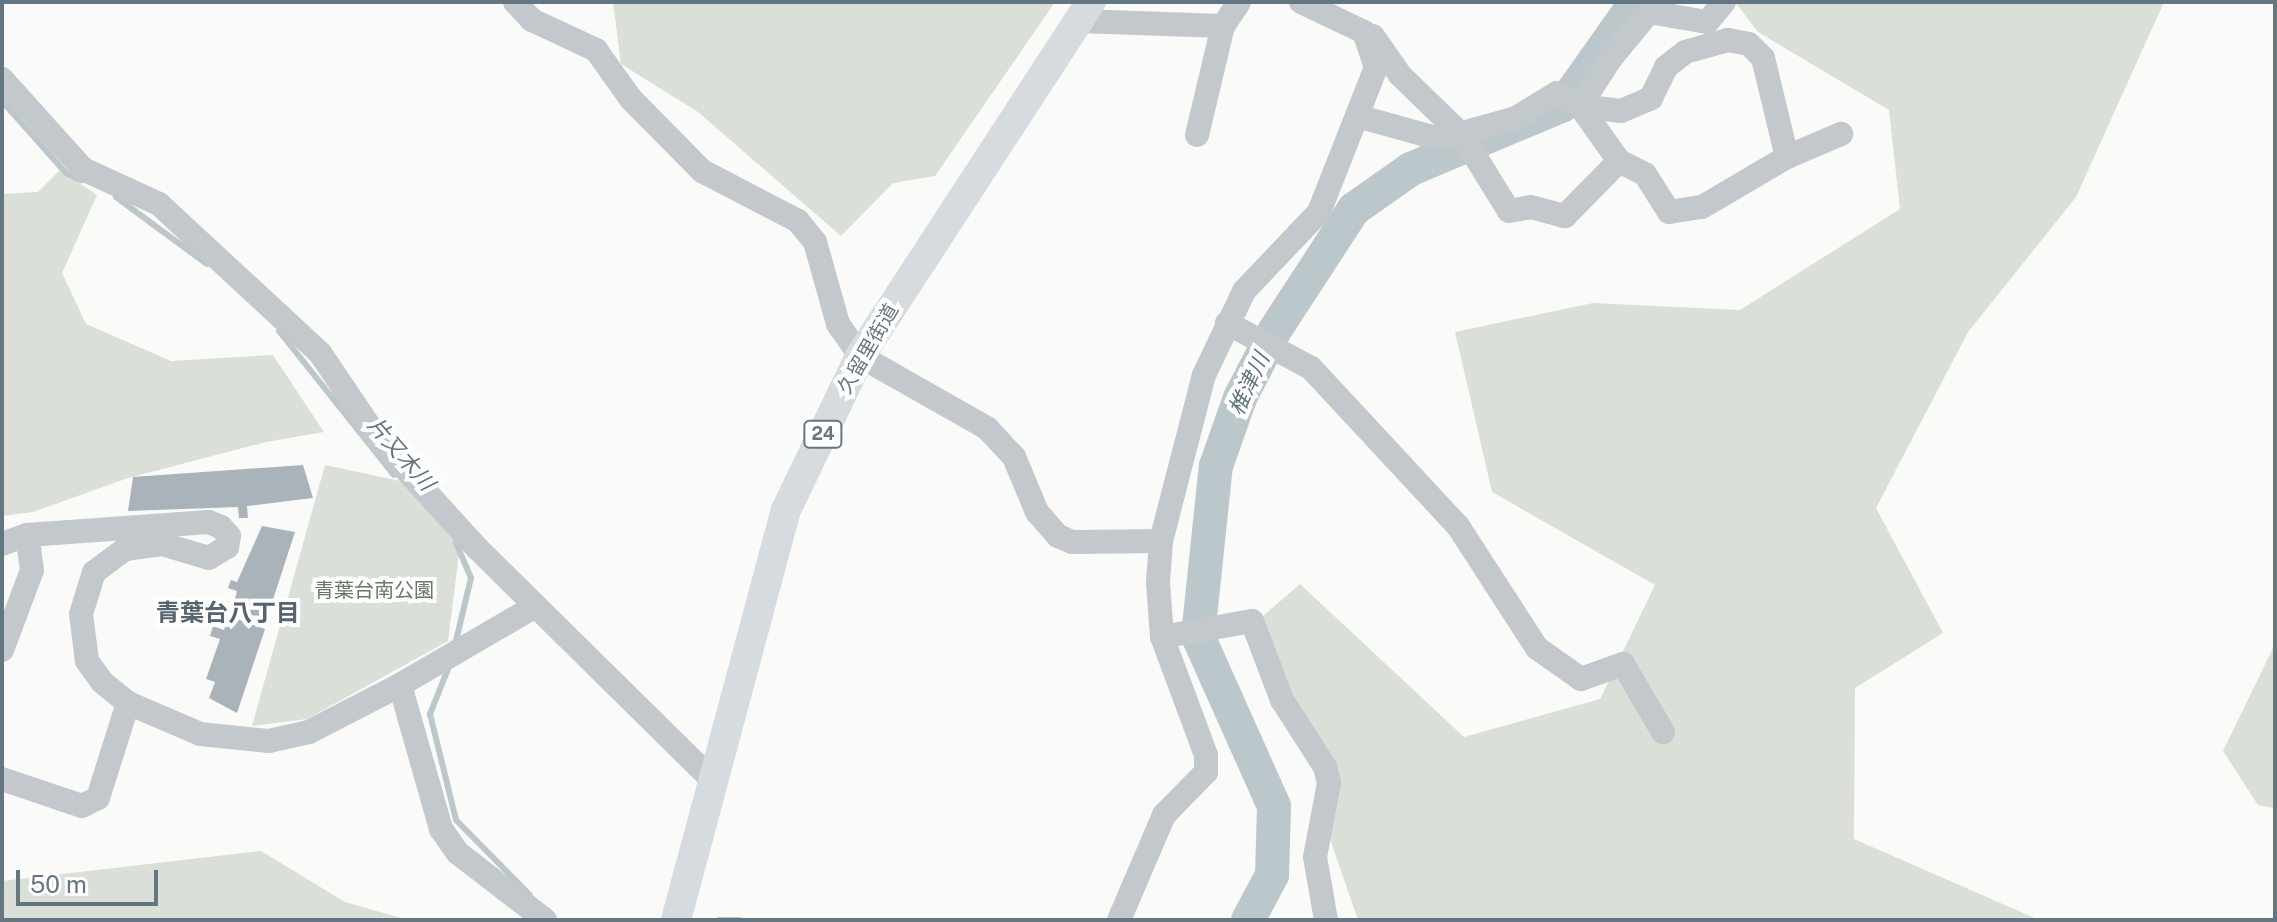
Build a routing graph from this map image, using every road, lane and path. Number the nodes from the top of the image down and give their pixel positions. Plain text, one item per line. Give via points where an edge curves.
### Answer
1 (515, 2) edge
2 (1239, 2) edge
3 (1301, 2) edge
4 (1724, 2) edge
5 (1085, 11) edge
6 (1223, 26) junction
7 (1364, 32) junction
8 (2, 79) edge
9 (1580, 106) junction
10 (1357, 116) junction
11 (1841, 134) dead end
12 (1197, 135) dead end
13 (1462, 135) junction
14 (1787, 157) junction
15 (1619, 161) junction
16 (1227, 323) junction
17 (860, 356) junction
18 (27, 535) junction
19 (1161, 541) junction
20 (2, 544) edge
21 (534, 607) junction
22 (1162, 637) junction
23 (2, 650) edge
24 (400, 685) junction
25 (128, 703) junction
26 (1663, 732) dead end
27 (710, 778) junction
28 (2, 779) edge
29 (545, 920) edge
30 (676, 920) edge
31 (1119, 920) edge
32 (1326, 920) edge

1 - 17 street via 532,20 596,50 631,99 702,171 798,221 815,242 838,324
2 - 6 street
3 - 7 street
4 - 9 street via 1707,22 1649,12
5 - 6 street
5 - 17 main road, 久留里街道 / 24
6 - 12 street
7 - 10 street via 1376,67
7 - 13 street via 1380,40 1400,75
8 - 21 street via 83,169 159,204 320,353 378,439
9 - 13 street via 1557,93 1516,118
9 - 14 street via 1638,107 1651,98 1666,67 1685,52 1728,40 1749,44 1763,58
9 - 15 street
10 - 13 street via 1406,134
10 - 16 street via 1319,212 1244,291
11 - 14 street
13 - 15 street via 1509,211 1531,207 1565,216
14 - 15 street via 1702,207 1669,212 1645,174
16 - 19 street via 1204,375
16 - 26 street via 1311,368 1458,526 1537,648 1581,679 1623,664
17 - 19 street via 987,428 1014,457 1037,512 1058,536 1072,542
17 - 27 main road, 久留里街道 / 24 via 786,510
18 - 20 street
18 - 23 street via 32,570
18 - 25 street via 209,522 229,536 227,547 209,558 181,546 145,543 94,572 81,614 84,649 102,682
19 - 22 street
21 - 24 street
21 - 27 street
22 - 31 street via 1206,755 1206,772 1164,815
22 - 32 street via 1252,621 1282,700 1325,767 1329,783 1315,857
24 - 25 street via 309,732 269,741 200,734
24 - 29 street via 441,829 458,853
25 - 28 street via 98,798 82,806
27 - 30 main road, 久留里街道 / 24

